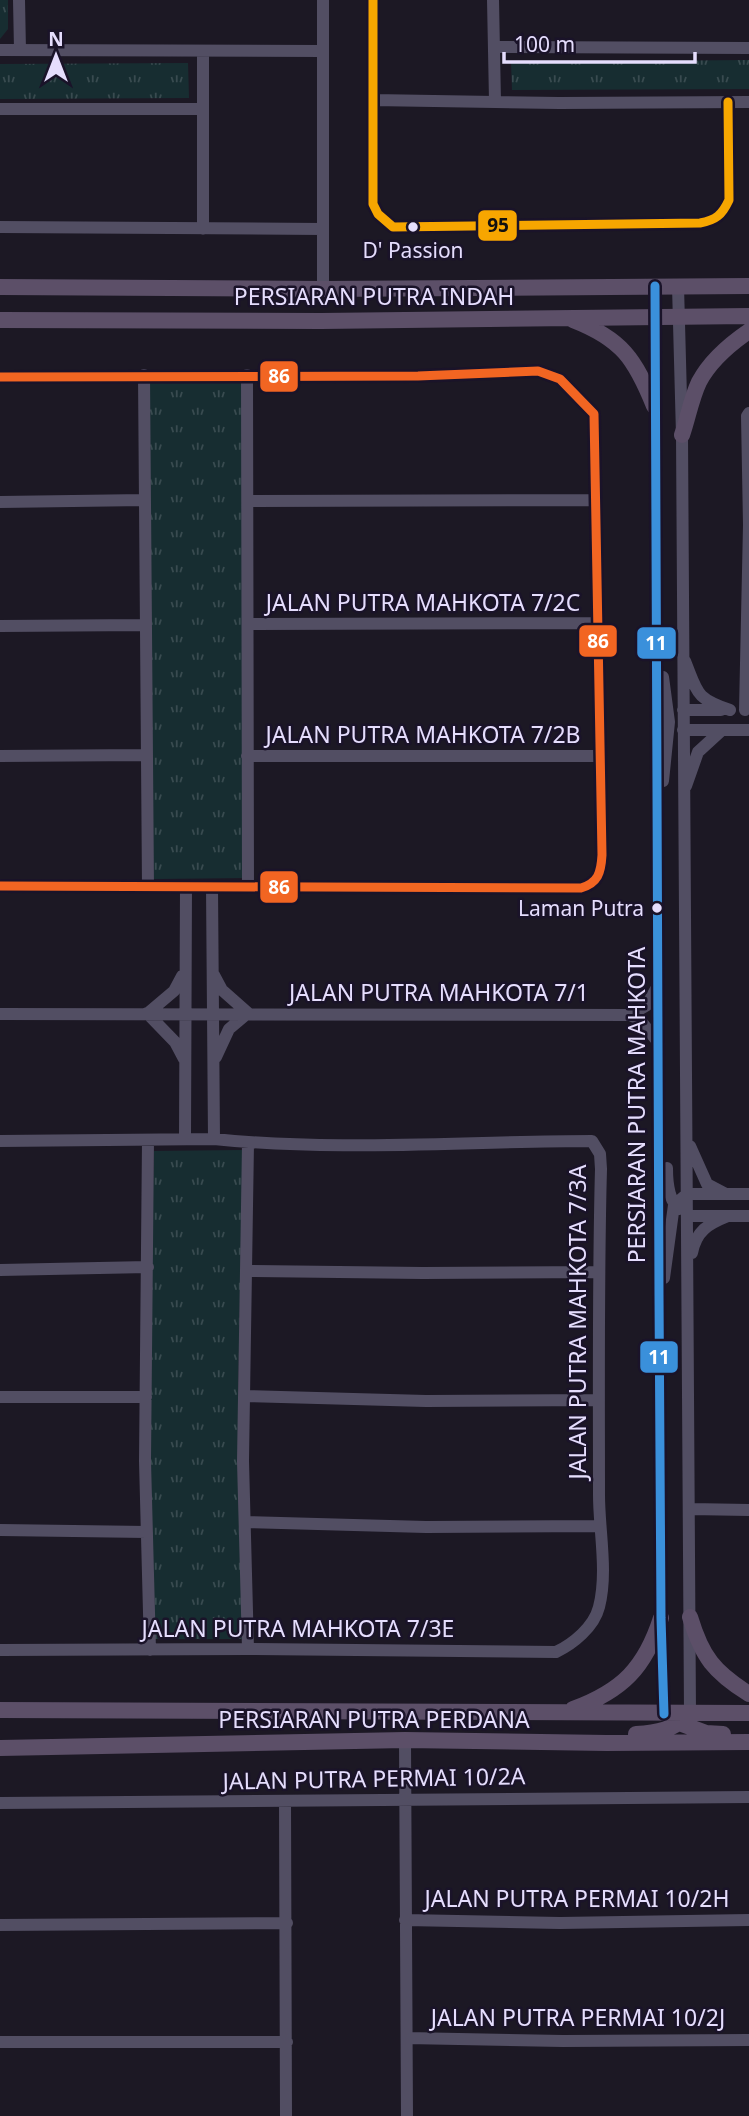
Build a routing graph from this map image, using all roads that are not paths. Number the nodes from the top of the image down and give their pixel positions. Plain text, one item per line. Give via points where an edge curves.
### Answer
1 (19, 0) edge
2 (323, 0) edge
3 (373, 0) edge
4 (493, 0) edge
5 (494, 47) junction
6 (749, 48) edge
7 (0, 50) edge
8 (20, 50) junction
9 (203, 51) junction
10 (323, 51) junction
11 (373, 100) junction
12 (495, 101) junction
13 (728, 102) junction
14 (749, 102) edge
15 (0, 109) edge
16 (203, 109) junction
17 (0, 227) edge
18 (203, 229) junction
19 (323, 229) junction
20 (655, 286) junction
21 (678, 286) junction
22 (749, 286) edge
23 (0, 287) edge
24 (323, 289) junction
25 (749, 316) edge
26 (654, 317) junction
27 (680, 317) junction
28 (567, 318) junction
29 (0, 320) edge
30 (749, 331) edge
31 (144, 375) junction
32 (247, 375) junction
33 (0, 377) edge
34 (654, 406) junction
35 (749, 413) edge
36 (682, 435) junction
37 (145, 500) junction
38 (595, 500) junction
39 (248, 501) junction
40 (0, 502) edge
41 (749, 525) edge
42 (598, 623) junction
43 (248, 624) junction
44 (146, 625) junction
45 (0, 626) edge
46 (655, 644) junction
47 (682, 655) junction
48 (748, 672) edge
49 (683, 710) junction
50 (730, 710) junction
51 (747, 710) edge
52 (669, 722) junction
53 (683, 730) junction
54 (722, 730) junction
55 (749, 730) edge
56 (146, 755) junction
57 (0, 756) edge
58 (247, 756) junction
59 (598, 756) junction
60 (684, 790) junction
61 (656, 792) junction
62 (0, 886) edge
63 (148, 887) junction
64 (186, 887) junction
65 (206, 887) junction
66 (248, 887) junction
67 (211, 968) junction
68 (184, 971) junction
69 (658, 984) junction
70 (147, 1013) junction
71 (185, 1013) junction
72 (213, 1013) junction
73 (247, 1013) junction
74 (0, 1014) edge
75 (630, 1015) junction
76 (658, 1041) junction
77 (213, 1063) junction
78 (185, 1068) junction
79 (658, 1122) junction
80 (687, 1136) junction
81 (185, 1139) junction
82 (214, 1139) junction
83 (148, 1140) junction
84 (0, 1141) edge
85 (248, 1143) junction
86 (687, 1194) junction
87 (726, 1194) junction
88 (749, 1194) edge
89 (674, 1205) junction
90 (687, 1216) junction
91 (728, 1216) junction
92 (749, 1216) edge
93 (148, 1267) junction
94 (0, 1270) edge
95 (246, 1271) junction
96 (598, 1272) junction
97 (688, 1279) junction
98 (659, 1295) junction
99 (245, 1396) junction
100 (0, 1397) edge
101 (146, 1397) junction
102 (599, 1400) junction
103 (690, 1509) junction
104 (749, 1510) edge
105 (245, 1522) junction
106 (599, 1526) junction
107 (0, 1530) edge
108 (147, 1532) junction
109 (690, 1617) junction
110 (661, 1618) junction
111 (586, 1628) joint
112 (248, 1649) junction
113 (0, 1650) edge
114 (150, 1650) junction
115 (749, 1694) edge
116 (0, 1710) edge
117 (564, 1713) junction
118 (749, 1713) edge
119 (664, 1714) junction
120 (685, 1719) junction
121 (405, 1740) junction
122 (749, 1740) edge
123 (607, 1743) junction
124 (0, 1748) edge
125 (749, 1797) edge
126 (285, 1801) junction
127 (405, 1801) junction
128 (0, 1803) edge
129 (405, 1920) junction
130 (749, 1920) edge
131 (287, 1923) junction
132 (0, 1925) edge
133 (407, 2038) junction
134 (749, 2040) edge
135 (0, 2042) edge
136 (287, 2042) junction
137 (286, 2116) edge
138 (407, 2116) edge

1 - 8 street
2 - 10 street
3 - 11 street
4 - 5 street
5 - 6 street
5 - 12 street
7 - 8 street
8 - 9 street
9 - 10 street
9 - 16 street
10 - 19 street
11 - 12 street
11 - 13 street via 373,204 386,222 407,229 713,220 729,200
12 - 13 street
13 - 14 street
15 - 16 street
16 - 18 street
17 - 18 street
18 - 19 street
19 - 24 street
20 - 21 main road, PERSIARAN PUTRA INDAH
20 - 24 main road, PERSIARAN PUTRA INDAH
20 - 26 street, PERSIARAN PUTRA MAHKOTA
21 - 22 main road, PERSIARAN PUTRA INDAH
21 - 27 street
23 - 24 main road, PERSIARAN PUTRA INDAH
25 - 27 main road, PERSIARAN PUTRA INDAH
26 - 27 main road, PERSIARAN PUTRA INDAH
26 - 28 main road, PERSIARAN PUTRA INDAH
26 - 34 street, PERSIARAN PUTRA MAHKOTA
27 - 36 street
28 - 29 main road, PERSIARAN PUTRA INDAH
28 - 34 main road via 613,341 635,363
30 - 36 main road via 734,341 699,381
31 - 32 street
31 - 33 street
31 - 37 street
32 - 38 street via 538,371 560,379 594,414
32 - 39 street
34 - 46 street, PERSIARAN PUTRA MAHKOTA
35 - 41 street
36 - 47 street
37 - 40 street
37 - 44 street
38 - 39 street
38 - 42 street
39 - 43 street
41 - 48 street
42 - 43 street, JALAN PUTRA MAHKOTA 7/2C
42 - 59 street
43 - 58 street
44 - 45 street
44 - 56 street
46 - 52 street via 663,666
46 - 61 street, PERSIARAN PUTRA MAHKOTA
47 - 49 street
47 - 50 street via 695,690
48 - 51 street
49 - 50 street
49 - 52 street
49 - 53 street
50 - 51 street
52 - 53 street
52 - 61 street via 662,786
53 - 54 street
53 - 60 street
54 - 55 street
54 - 60 street via 698,751
56 - 57 street
56 - 63 street
58 - 59 street, JALAN PUTRA MAHKOTA 7/2B
58 - 66 street
59 - 66 street via 600,875 581,888
60 - 80 street
61 - 69 street, PERSIARAN PUTRA MAHKOTA
62 - 63 street
63 - 64 street
64 - 65 street
64 - 68 street
65 - 66 street
65 - 67 street
67 - 72 street
67 - 73 street via 218,986
68 - 70 street via 174,991
68 - 71 street
69 - 75 street via 647,1005
69 - 76 street, PERSIARAN PUTRA MAHKOTA
70 - 71 street, JALAN PUTRA MAHKOTA 7/1
70 - 74 street, JALAN PUTRA MAHKOTA 7/1
70 - 78 street via 175,1042
71 - 72 street, JALAN PUTRA MAHKOTA 7/1
71 - 78 street
72 - 73 street, JALAN PUTRA MAHKOTA 7/1
72 - 77 street
73 - 75 street, JALAN PUTRA MAHKOTA 7/1
73 - 77 street via 229,1029
75 - 76 street
76 - 79 street, PERSIARAN PUTRA MAHKOTA
77 - 82 street
78 - 81 street
79 - 89 street
79 - 98 street, PERSIARAN PUTRA MAHKOTA
80 - 86 street
80 - 87 street via 707,1184
81 - 82 street, JALAN PUTRA MAHKOTA 7/3A
81 - 83 street, JALAN PUTRA MAHKOTA 7/3A
82 - 85 street, JALAN PUTRA MAHKOTA 7/3A
83 - 84 street, JALAN PUTRA MAHKOTA 7/3A
83 - 93 street
85 - 95 street
85 - 96 street, JALAN PUTRA MAHKOTA 7/3A via 592,1141 600,1154
86 - 87 street
86 - 89 street
86 - 90 street
87 - 88 street
89 - 90 street
89 - 98 street
90 - 91 street
90 - 97 street
91 - 92 street
91 - 97 street via 708,1224 697,1236
93 - 94 street
93 - 101 street
95 - 96 street
95 - 99 street
96 - 102 street, JALAN PUTRA MAHKOTA 7/3A
97 - 103 street
98 - 110 street, PERSIARAN PUTRA MAHKOTA
99 - 102 street
99 - 105 street
100 - 101 street
101 - 108 street
102 - 106 street, JALAN PUTRA MAHKOTA 7/3A
103 - 104 street
103 - 109 street
105 - 106 street
105 - 112 street
106 - 111 street, JALAN PUTRA MAHKOTA 7/3A via 602,1590 597,1614
107 - 108 street
108 - 114 street
109 - 115 main road via 704,1656
109 - 120 street
110 - 117 main road via 655,1638 628,1679 600,1699
110 - 119 street, PERSIARAN PUTRA MAHKOTA
111 - 112 street, JALAN PUTRA MAHKOTA 7/3E via 556,1652
112 - 114 street, JALAN PUTRA MAHKOTA 7/3E
113 - 114 street, JALAN PUTRA MAHKOTA 7/3E
116 - 117 main road, PERSIARAN PUTRA PERDANA
117 - 119 main road, PERSIARAN PUTRA PERDANA
118 - 120 main road, PERSIARAN PUTRA PERDANA
119 - 120 main road, PERSIARAN PUTRA PERDANA
120 - 122 main road via 706,1733
120 - 123 main road via 653,1733 626,1735
121 - 123 main road, PERSIARAN PUTRA PERDANA
121 - 124 main road, PERSIARAN PUTRA PERDANA
121 - 127 street
122 - 123 main road, PERSIARAN PUTRA PERDANA
125 - 127 street, JALAN PUTRA PERMAI 10/2A
126 - 127 street, JALAN PUTRA PERMAI 10/2A
126 - 128 street, JALAN PUTRA PERMAI 10/2A
126 - 131 street
127 - 129 street
129 - 130 street, JALAN PUTRA PERMAI 10/2H
129 - 133 street
131 - 132 street
131 - 136 street
133 - 134 street, JALAN PUTRA PERMAI 10/2J
133 - 138 street
135 - 136 street
136 - 137 street

